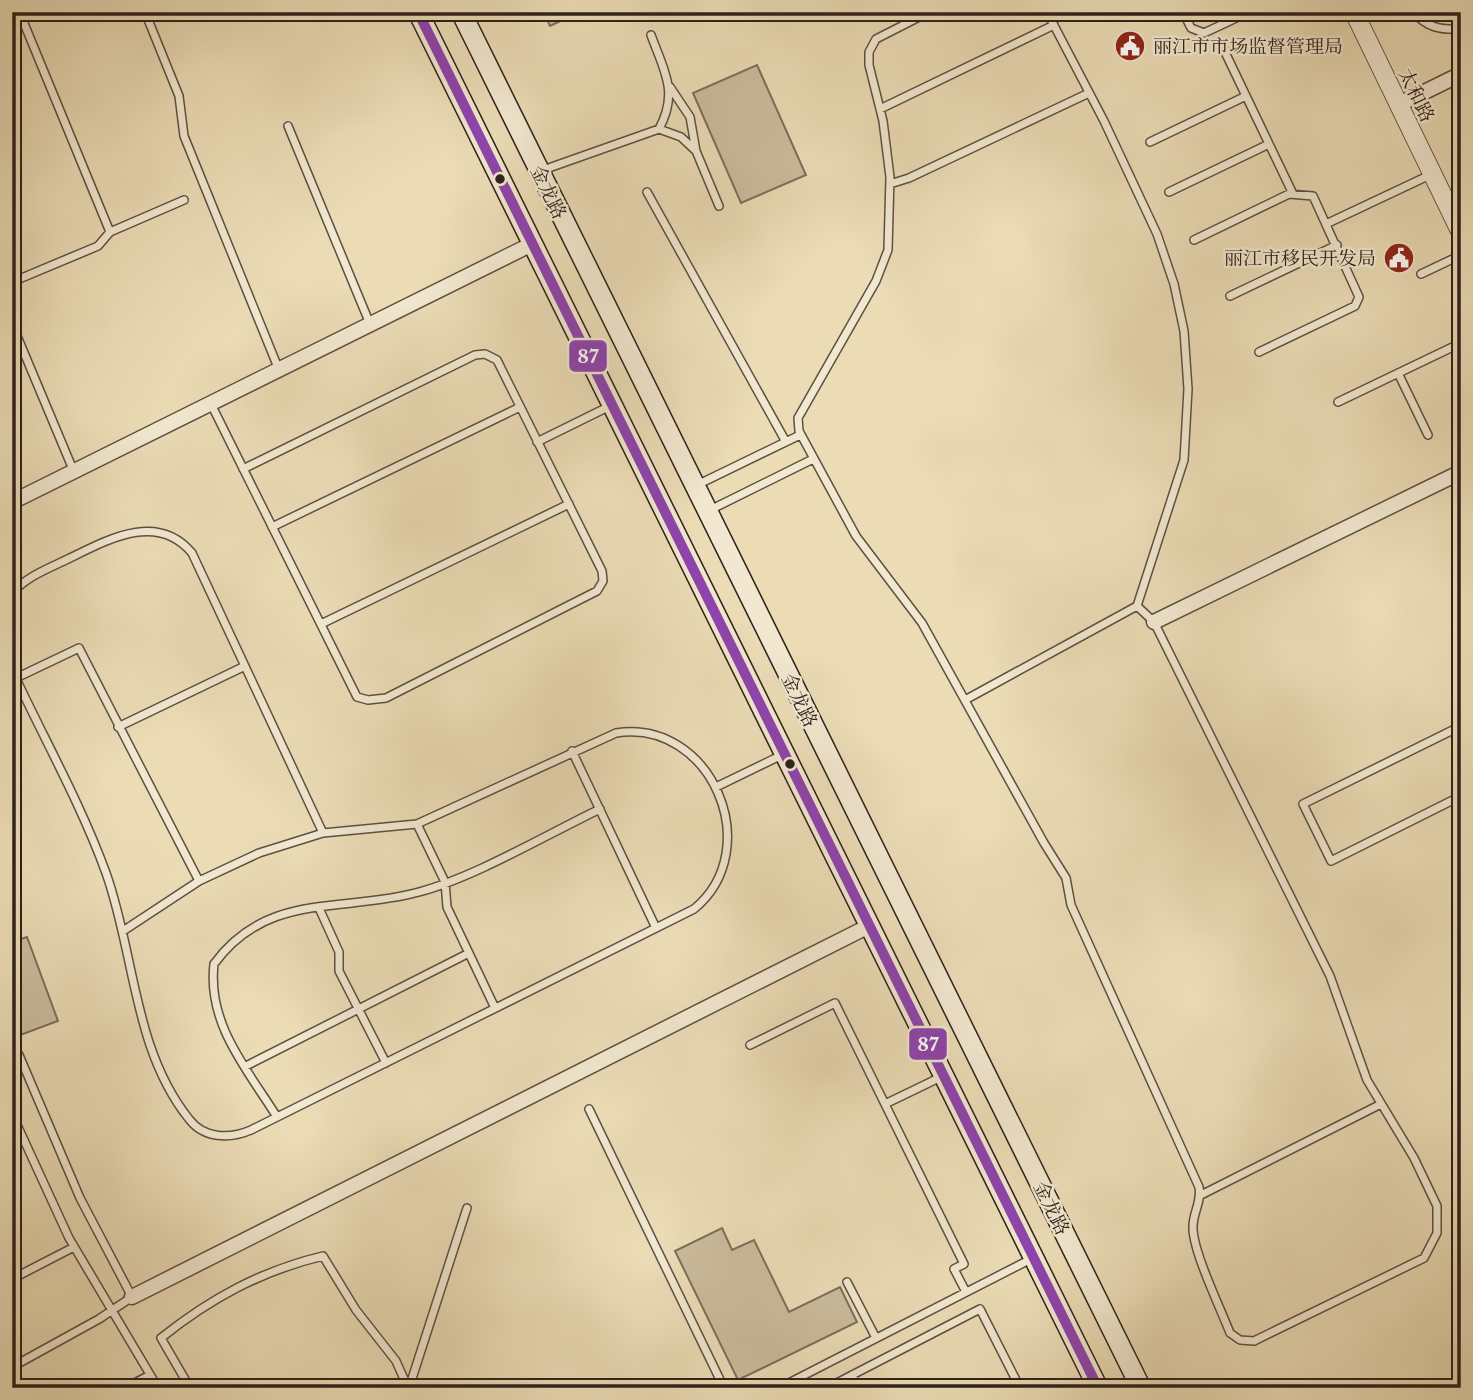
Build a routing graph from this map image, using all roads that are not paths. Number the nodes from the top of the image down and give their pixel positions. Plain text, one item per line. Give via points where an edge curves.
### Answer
1 (17, 12) edge
2 (145, 12) edge
3 (418, 12) edge
4 (461, 12) edge
5 (929, 12) edge
6 (1047, 12) edge
7 (1169, 12) edge
8 (1175, 12) edge
9 (1183, 12) edge
10 (1249, 12) edge
11 (1354, 12) edge
12 (1414, 12) edge
13 (1054, 25) junction
14 (1461, 29) edge
15 (651, 35) dead end
16 (1224, 50) dead end
17 (1461, 74) edge
18 (670, 86) junction
19 (1089, 93) junction
20 (1246, 96) junction
21 (1398, 105) junction
22 (880, 109) junction
23 (288, 126) dead end
24 (659, 129) junction
25 (1150, 142) dead end
26 (1269, 144) junction
27 (696, 151) junction
28 (540, 172) junction
29 (1432, 174) junction
30 (890, 184) junction
31 (648, 191) dead end
32 (1169, 191) dead end
33 (1293, 194) junction
34 (184, 200) dead end
35 (719, 206) dead end
36 (1326, 224) junction
37 (110, 232) junction
38 (1461, 233) edge
39 (1194, 240) dead end
40 (532, 244) junction
41 (1336, 245) junction
42 (1461, 255) edge
43 (1421, 274) dead end
44 (12, 282) edge
45 (1230, 296) dead end
46 (12, 324) edge
47 (370, 325) junction
48 (1461, 343) edge
49 (1259, 352) dead end
50 (279, 370) junction
51 (1398, 373) junction
52 (1338, 402) dead end
53 (211, 404) junction
54 (612, 405) junction
55 (520, 407) junction
56 (800, 435) junction
57 (1428, 435) dead end
58 (537, 442) junction
59 (786, 442) junction
60 (813, 459) junction
61 (243, 469) junction
62 (74, 471) junction
63 (1461, 472) edge
64 (695, 486) junction
65 (12, 502) edge
66 (569, 504) junction
67 (707, 511) junction
68 (272, 527) junction
69 (12, 593) edge
70 (1137, 606) junction
71 (1154, 622) junction
72 (321, 624) junction
73 (245, 666) junction
74 (12, 670) edge
75 (16, 678) junction
76 (965, 700) junction
77 (1461, 726) edge
78 (118, 727) junction
79 (572, 751) junction
80 (784, 754) junction
81 (716, 787) junction
82 (1461, 796) edge
83 (600, 809) junction
84 (417, 824) junction
85 (323, 833) junction
86 (199, 881) junction
87 (445, 882) junction
88 (319, 908) junction
89 (869, 926) junction
90 (656, 928) junction
91 (123, 931) junction
92 (469, 953) junction
93 (495, 1008) junction
94 (358, 1009) junction
95 (750, 1045) dead end
96 (19, 1055) dead end
97 (386, 1063) junction
98 (246, 1066) junction
99 (943, 1076) junction
100 (885, 1104) junction
101 (1381, 1104) junction
102 (589, 1109) dead end
103 (12, 1114) edge
104 (277, 1117) junction
105 (1200, 1195) junction
106 (467, 1208) dead end
107 (74, 1247) junction
108 (1033, 1257) junction
109 (12, 1279) edge
110 (847, 1282) dead end
111 (965, 1292) junction
112 (132, 1297) junction
113 (111, 1311) junction
114 (876, 1338) junction
115 (12, 1367) edge
116 (150, 1375) junction
117 (852, 1375) junction
118 (125, 1388) edge
119 (158, 1388) edge
120 (190, 1388) edge
121 (408, 1388) edge
122 (724, 1388) edge
123 (779, 1388) edge
124 (827, 1388) edge
125 (858, 1388) edge
126 (1020, 1388) edge
127 (1098, 1388) edge
128 (1141, 1388) edge

1 - 37 lane
2 - 50 lane via 179,96 184,136
3 - 40 main road, 金龙路
4 - 28 main road, 金龙路
5 - 22 lane via 872,45 869,65
6 - 13 lane
7 - 8 lane
9 - 10 lane via 1191,28 1204,33
11 - 21 street, 太和路
12 - 14 lane via 1436,28
13 - 19 lane
13 - 22 lane
15 - 18 lane
16 - 20 lane
17 - 21 street
18 - 24 lane via 669,105
18 - 27 lane via 690,117
19 - 30 lane
19 - 70 lane via 1157,234 1177,296 1186,351 1184,460
20 - 25 lane
20 - 26 lane
21 - 29 street, 太和路
22 - 30 lane
23 - 47 lane
24 - 27 lane via 681,137
24 - 28 lane
26 - 32 lane
26 - 33 lane
27 - 35 lane
28 - 64 main road, 金龙路
29 - 36 lane
29 - 38 street, 太和路
30 - 56 lane via 891,224 882,270 798,418
31 - 59 lane
33 - 36 lane via 1313,196
33 - 39 lane
34 - 37 lane
36 - 41 lane
37 - 44 lane via 98,246
40 - 47 street
40 - 54 main road, 金龙路
41 - 45 lane
41 - 49 lane via 1356,285 1359,297 1355,306
42 - 43 lane
46 - 62 lane
47 - 50 street
48 - 51 lane
50 - 53 street
51 - 52 lane
51 - 57 lane
53 - 61 lane
53 - 62 street
54 - 58 lane
54 - 80 main road, 金龙路
55 - 58 lane
55 - 61 lane via 497,360 475,355
55 - 68 lane
56 - 59 lane
56 - 60 lane
58 - 66 lane
59 - 64 lane
60 - 67 lane
60 - 76 lane via 856,536 922,623
61 - 68 lane
62 - 65 street
63 - 71 street
64 - 67 main road, 金龙路
66 - 72 lane
66 - 72 lane via 602,571 597,591 386,698 357,697
67 - 128 main road, 金龙路
68 - 72 lane
69 - 73 lane via 28,578 118,535 165,534 183,541 192,552
70 - 71 lane
70 - 76 lane
71 - 101 lane via 1330,976 1350,1038
73 - 78 lane
73 - 85 lane
74 - 75 lane
75 - 78 lane via 79,648
75 - 91 lane via 105,871
76 - 105 lane via 1066,878 1071,905
77 - 82 lane via 1303,804 1331,861
78 - 86 lane
79 - 81 lane via 616,733 646,733 687,752
79 - 83 lane
79 - 84 lane
80 - 81 lane
80 - 89 main road, 金龙路
81 - 90 lane via 728,844 721,877 694,909
83 - 87 lane
83 - 90 lane
84 - 85 lane
84 - 87 lane
85 - 86 lane via 259,853
86 - 91 lane
87 - 88 lane via 419,892
87 - 92 lane via 447,907
88 - 94 lane
88 - 98 lane via 288,911 261,921 237,937 214,964 217,1016
89 - 99 main road, 金龙路
89 - 112 street
90 - 93 lane
91 - 104 lane via 149,1042 189,1120 211,1134 231,1136
92 - 93 lane
92 - 94 lane
93 - 97 lane
94 - 97 lane
94 - 98 lane
95 - 100 lane via 835,1003
96 - 112 lane via 80,1198
97 - 104 lane
98 - 104 lane
99 - 100 lane
99 - 108 main road, 金龙路
100 - 111 lane via 964,1264 954,1269
101 - 105 lane
101 - 105 lane via 1437,1206 1437,1233 1424,1258 1261,1339 1240,1340 1230,1333 1194,1237 1193,1219
102 - 122 lane
103 - 107 lane
106 - 121 lane
107 - 109 lane
107 - 113 lane
108 - 111 lane
108 - 127 main road, 金龙路
110 - 114 lane
111 - 114 lane
112 - 113 lane
113 - 115 lane
113 - 116 lane
114 - 123 lane
116 - 118 lane
116 - 119 lane
117 - 124 lane
117 - 125 lane
117 - 126 lane via 980,1308
120 - 121 lane via 161,1338 235,1287 323,1256 356,1310 396,1361

